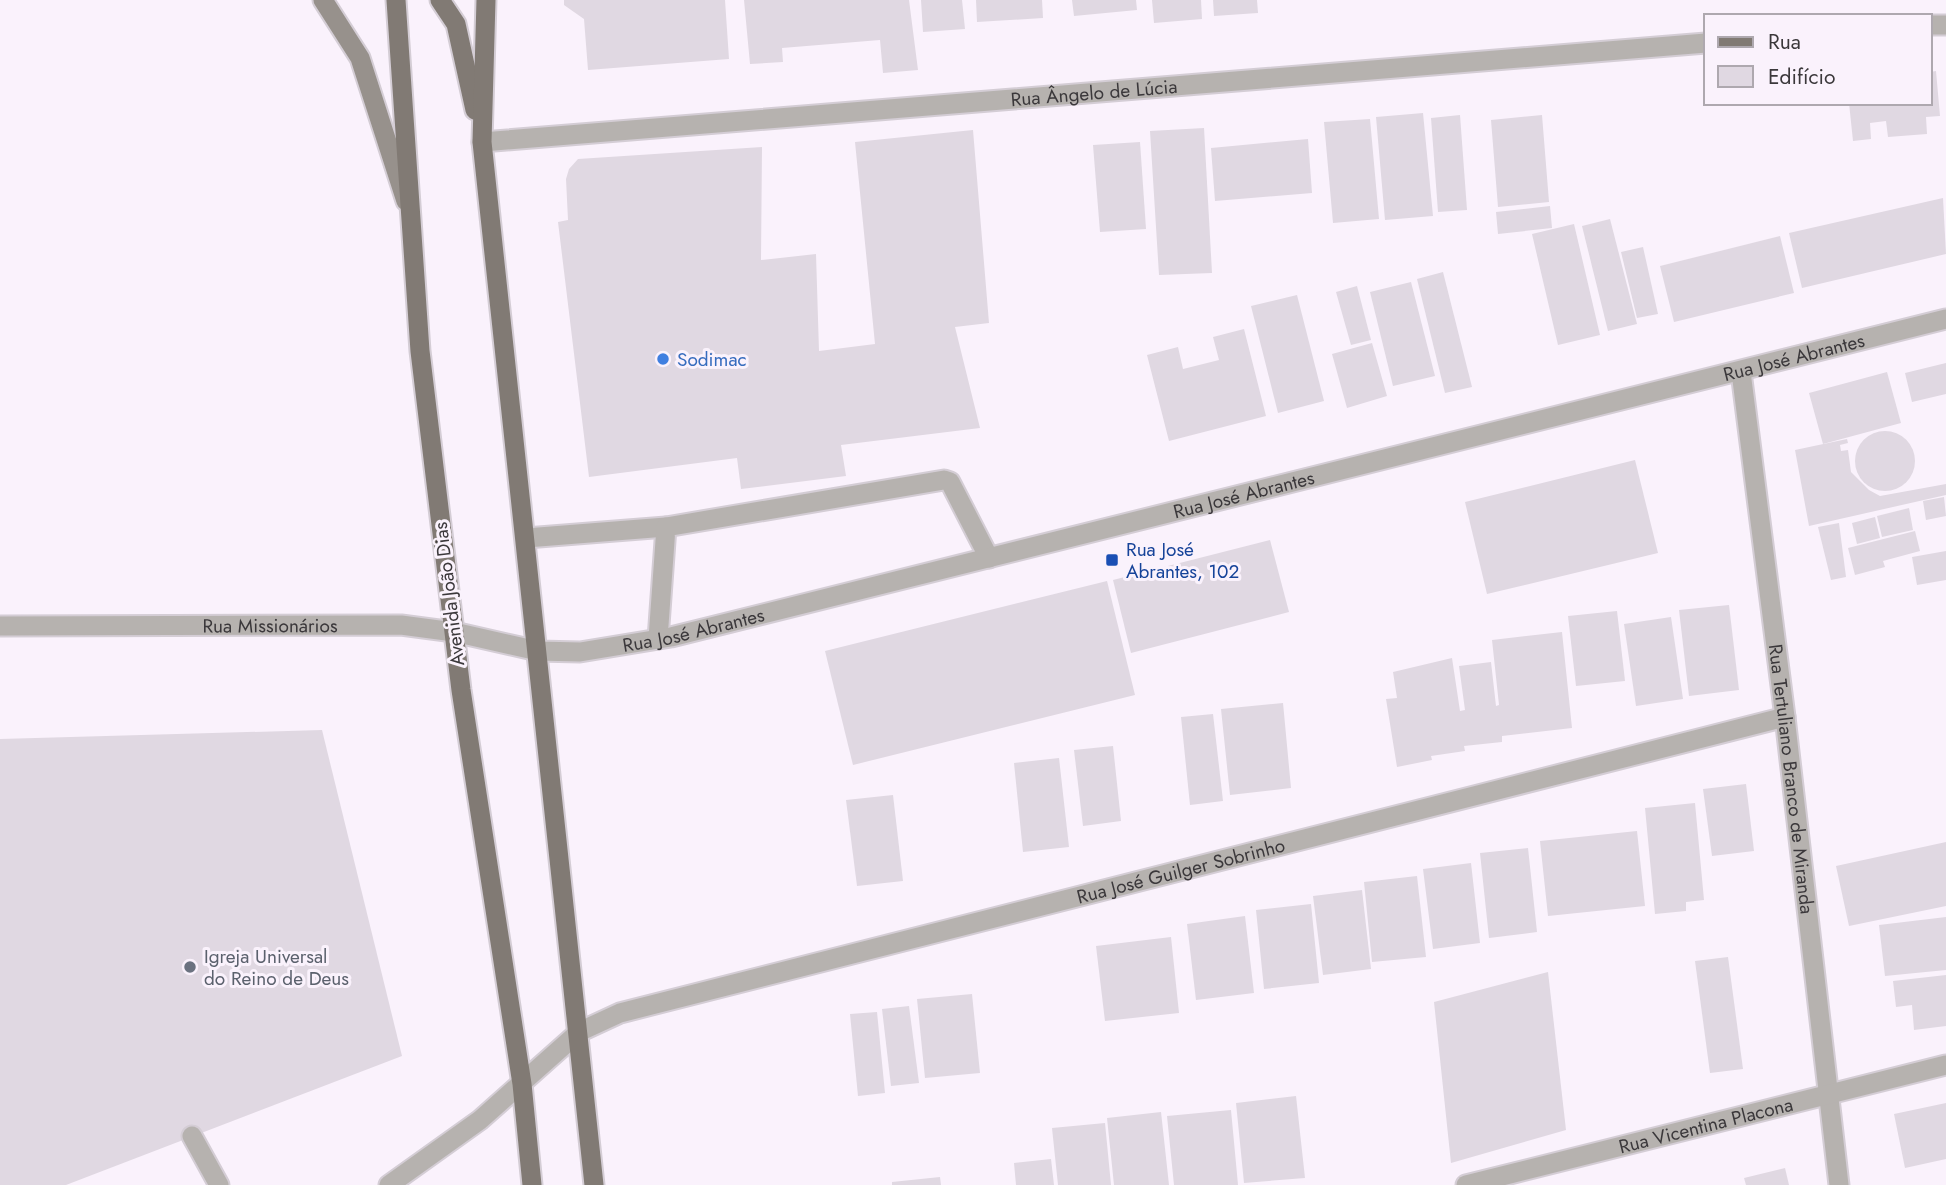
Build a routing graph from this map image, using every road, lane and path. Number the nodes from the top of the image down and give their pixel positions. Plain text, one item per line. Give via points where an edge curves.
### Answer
1 (323, 0) edge
2 (396, 0) edge
3 (440, 0) edge
4 (486, 0) edge
5 (1704, 43) edge
6 (482, 142) junction
7 (408, 206) junction
8 (1946, 319) edge
9 (1741, 372) junction
10 (666, 527) junction
11 (526, 538) junction
12 (989, 558) junction
13 (0, 626) edge
14 (454, 632) junction
15 (658, 639) junction
16 (538, 652) junction
17 (1785, 717) junction
18 (579, 1032) junction
19 (1946, 1065) edge
20 (522, 1084) junction
21 (1828, 1096) junction
22 (192, 1136) dead end
23 (219, 1185) edge
24 (389, 1185) edge
25 (532, 1185) edge
26 (594, 1185) edge
27 (1466, 1185) edge
28 (1839, 1185) edge

1 - 7 main road via 360,58
2 - 7 main road, Avenida João Dias
3 - 6 main road via 456,24
4 - 6 main road
5 - 6 street, Rua Ângelo de Lúcia
6 - 11 main road
7 - 14 main road, Avenida João Dias via 419,351
8 - 9 street, Rua José Abrantes
9 - 12 street, Rua José Abrantes
9 - 17 street, Rua Tertuliano Branco de Miranda
10 - 11 street
10 - 12 street via 944,480 950,482
10 - 15 street
11 - 16 main road
12 - 15 street, Rua José Abrantes
13 - 14 street, Rua Missionários via 401,625
14 - 16 street, Rua Missionários
14 - 20 main road, Avenida João Dias
15 - 16 street, Rua José Abrantes via 580,652
16 - 18 main road
17 - 18 street, Rua José Guilger Sobrinho via 620,1013
17 - 21 street, Rua Tertuliano Branco de Miranda
18 - 20 street, Rua José Guilger Sobrinho
18 - 26 main road
19 - 21 street, Rua Vicentina Placona
20 - 24 street, Rua José Guilger Sobrinho
20 - 25 main road, Avenida João Dias
21 - 27 street, Rua Vicentina Placona
21 - 28 street, Rua Tertuliano Branco de Miranda
22 - 23 street

